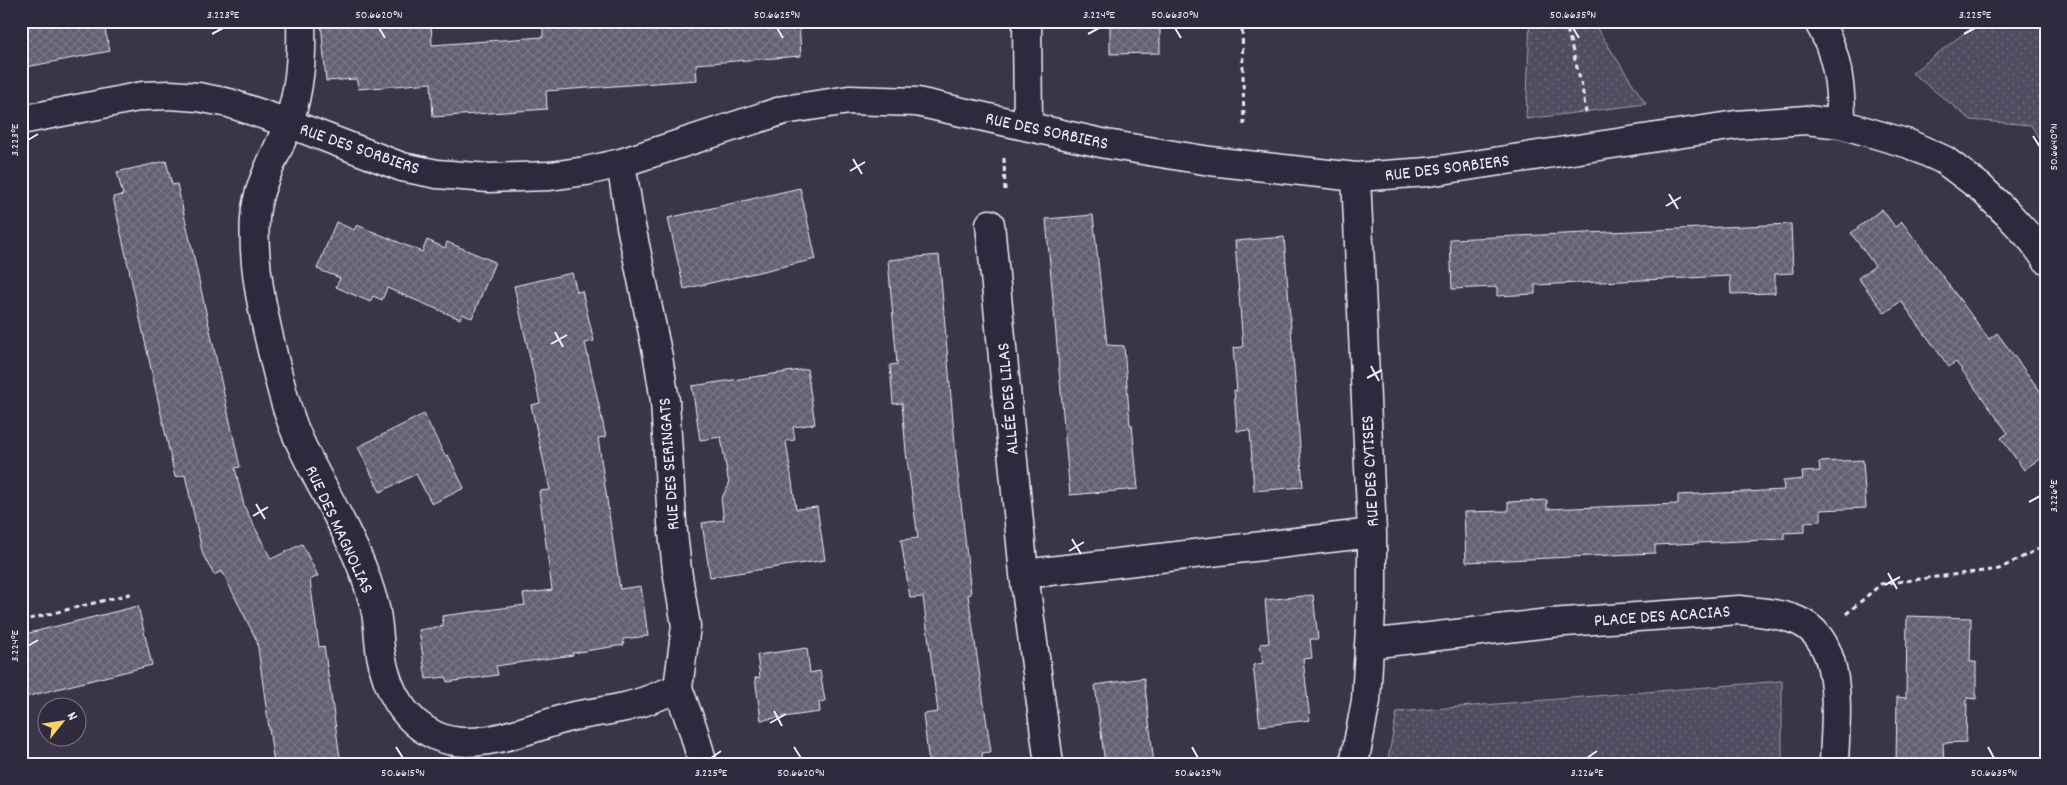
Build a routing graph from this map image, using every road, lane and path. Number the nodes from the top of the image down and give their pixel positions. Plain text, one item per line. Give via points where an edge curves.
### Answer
1 (301, 21) edge
2 (1027, 21) edge
3 (1242, 21) edge
4 (1565, 21) edge
5 (1818, 21) edge
6 (21, 120) edge
7 (288, 123) junction
8 (1841, 124) junction
9 (1028, 126) junction
10 (1592, 147) junction
11 (621, 163) junction
12 (1244, 164) junction
13 (1356, 177) junction
14 (990, 224) joint
15 (2046, 259) edge
16 (1372, 533) junction
17 (2046, 545) edge
18 (1024, 574) junction
19 (134, 593) dead end
20 (21, 620) edge
21 (1819, 637) junction
22 (1369, 644) junction
23 (678, 688) junction
24 (703, 764) edge
25 (1049, 764) edge
26 (1354, 764) edge
27 (1834, 764) edge

1 - 7 street, RUE DES MAGNOLIAS via 302,60 298,93
2 - 9 street
3 - 12 path
4 - 10 path via 1582,88
5 - 8 street via 1828,36 1836,64 1841,90
6 - 7 street, RUE DES SORBIERS via 120,99 170,95 229,104
7 - 11 street, RUE DES SORBIERS via 402,167 438,174 489,178 550,176
7 - 23 street, RUE DES MAGNOLIAS via 264,181 255,215 255,257 265,323 295,431 362,570 375,606 387,683 400,706 417,726 439,737 488,741 568,718 628,707
8 - 10 street, RUE DES SORBIERS via 1806,120 1736,125
8 - 15 street, RUE DES SORBIERS via 1909,144 1944,160 1980,187 2008,214
9 - 11 street, RUE DES SORBIERS via 917,102 849,100 784,110
9 - 12 street, RUE DES SORBIERS via 1106,144
9 - 14 path via 1004,152 1006,215
10 - 13 street, RUE DES SORBIERS via 1428,172
11 - 23 street, RUE DES SERINGATS via 665,401 672,523 686,626
12 - 13 street, RUE DES SORBIERS
13 - 16 street, RUE DES CYTISES
14 - 18 street, ALLÉE DES LILAS
16 - 18 street
16 - 22 street, RUE DES CYTISES
17 - 21 path via 1999,568 1882,584
18 - 25 street, ALLÉE DES LILAS
19 - 20 path
21 - 22 street, PLACE DES ACACIAS via 1797,621 1767,612 1739,610 1550,623
21 - 27 street, PLACE DES ACACIAS via 1831,660 1835,686
22 - 26 street, RUE DES CYTISES via 1366,701
23 - 24 street, RUE DES SERINGATS

